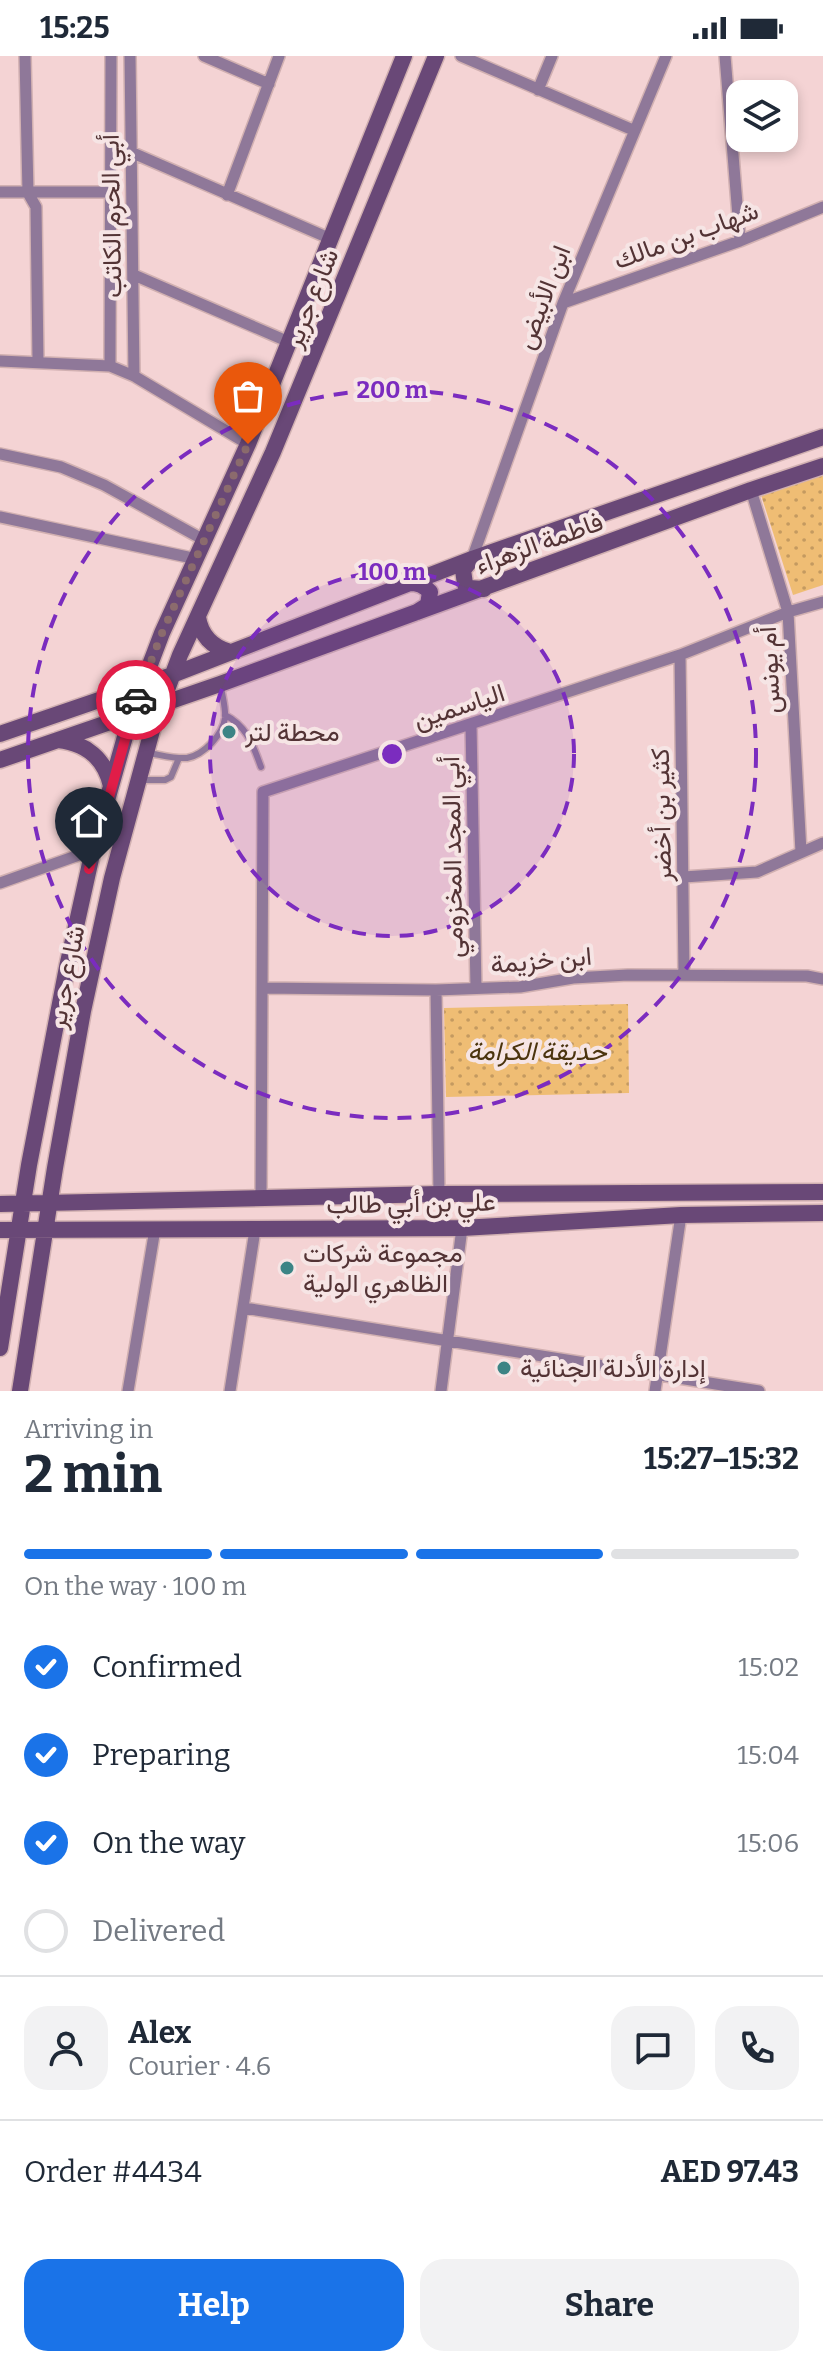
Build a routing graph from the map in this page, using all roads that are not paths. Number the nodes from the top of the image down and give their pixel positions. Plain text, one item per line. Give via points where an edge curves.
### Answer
1 (25, 56) edge
2 (111, 56) edge
3 (130, 56) edge
4 (204, 56) edge
5 (279, 56) edge
6 (404, 56) edge
7 (436, 56) edge
8 (461, 56) edge
9 (552, 56) edge
10 (666, 56) edge
11 (725, 56) edge
12 (269, 84) junction
13 (538, 90) junction
14 (633, 130) junction
15 (133, 153) junction
16 (0, 192) edge
17 (111, 192) junction
18 (28, 193) junction
19 (227, 195) junction
20 (823, 207) edge
21 (331, 239) junction
22 (740, 241) junction
23 (134, 275) junction
24 (563, 303) junction
25 (289, 342) junction
26 (0, 361) edge
27 (38, 361) junction
28 (110, 366) junction
29 (134, 376) junction
30 (823, 437) edge
31 (248, 444) junction
32 (0, 454) edge
33 (823, 466) edge
34 (751, 490) junction
35 (0, 517) edge
36 (204, 540) junction
37 (197, 559) junction
38 (472, 559) junction
39 (409, 583) junction
40 (484, 589) junction
41 (823, 602) edge
42 (788, 612) junction
43 (416, 613) junction
44 (198, 617) junction
45 (159, 643) junction
46 (230, 652) junction
47 (680, 655) junction
48 (179, 667) junction
49 (220, 684) junction
50 (141, 686) junction
51 (191, 693) junction
52 (108, 697) junction
53 (161, 703) junction
54 (132, 712) junction
55 (225, 715) junction
56 (114, 719) junction
57 (471, 725) junction
58 (126, 732) junction
59 (0, 734) edge
60 (56, 740) junction
61 (147, 747) junction
62 (179, 758) junction
63 (0, 760) edge
64 (261, 767) dead end
65 (139, 781) junction
66 (112, 788) junction
67 (823, 843) edge
68 (93, 850) junction
69 (801, 852) junction
70 (684, 877) junction
71 (0, 883) edge
72 (684, 974) junction
73 (823, 979) edge
74 (263, 988) junction
75 (476, 988) junction
76 (436, 990) junction
77 (28, 1170) junction
78 (54, 1174) junction
79 (823, 1192) edge
80 (439, 1194) junction
81 (261, 1198) junction
82 (50, 1202) junction
83 (76, 1202) junction
84 (10, 1204) edge
85 (823, 1213) edge
86 (681, 1215) junction
87 (462, 1228) junction
88 (78, 1229) junction
89 (155, 1229) junction
90 (7, 1230) edge
91 (46, 1230) junction
92 (255, 1230) junction
93 (14, 1262) junction
94 (40, 1264) junction
95 (5, 1282) edge
96 (244, 1308) junction
97 (2, 1328) edge
98 (449, 1341) junction
99 (0, 1348) edge
100 (658, 1375) junction
101 (20, 1391) edge
102 (128, 1391) edge
103 (230, 1391) edge
104 (441, 1391) edge
105 (655, 1391) edge
106 (759, 1391) edge

1 - 18 street
2 - 17 street, أبي الحرم الكاتب
3 - 15 street, أبي الحرم الكاتب
4 - 12 street
5 - 12 street
6 - 21 main road, شارع جرير
7 - 44 main road, شارع جرير via 273,452
8 - 13 street
9 - 13 street
10 - 14 street, ابن الأبيض
11 - 22 street
12 - 19 street
13 - 14 street
14 - 24 street, ابن الأبيض
15 - 19 street
15 - 23 street, أبي الحرم الكاتب
16 - 18 street
17 - 18 street
17 - 28 street, أبي الحرم الكاتب
18 - 27 street via 36,207
19 - 21 street
20 - 22 street, شهاب بن مالك
21 - 25 main road, شارع جرير
22 - 24 street, شهاب بن مالك
23 - 25 street
23 - 29 street, أبي الحرم الكاتب
24 - 38 street, ابن الأبيض
25 - 31 main road, شارع جرير
26 - 27 street
27 - 28 street
28 - 29 street
29 - 31 street
30 - 38 main road
31 - 36 main road, شارع جرير
32 - 36 street via 61,467
33 - 34 main road, فاطمة الزهراء
34 - 40 main road, فاطمة الزهراء
34 - 42 street, أم يونس
35 - 37 street
36 - 37 main road, شارع جرير
37 - 45 main road, شارع جرير
38 - 39 main road
38 - 40 main road via 463,570 465,584
39 - 43 main road via 430,592 428,605
39 - 46 main road
40 - 43 main road, فاطمة الزهراء
41 - 42 street, الياسمين
42 - 47 street, الياسمين
42 - 69 street, أم يونس
43 - 49 main road, فاطمة الزهراء
44 - 46 main road via 208,640
44 - 48 main road, شارع جرير
45 - 48 main road via 159,667
45 - 50 main road, شارع جرير
46 - 48 main road
47 - 57 street, الياسمين
47 - 70 street, كثير بن أخضر
48 - 50 main road
48 - 51 main road via 173,686
48 - 53 main road, شارع جرير
49 - 51 main road, فاطمة الزهراء
49 - 55 lane
50 - 52 main road
50 - 54 main road, شارع جرير
51 - 53 main road, فاطمة الزهراء
52 - 56 main road via 124,702
52 - 59 main road
53 - 54 main road, فاطمة الزهراء
53 - 61 main road, شارع جرير
54 - 56 main road, فاطمة الزهراء
54 - 58 main road, شارع جرير
55 - 62 lane via 209,746
55 - 64 lane via 248,735
56 - 60 main road, فاطمة الزهراء
57 - 74 street, الياسمين via 263,792
57 - 75 street, أبي المجد المخزومي
58 - 61 main road via 142,721 149,730
58 - 66 main road, شارع جرير
60 - 63 main road, فاطمة الزهراء
60 - 66 main road via 88,750 104,766
61 - 62 lane
61 - 65 main road, شارع جرير
62 - 65 lane via 171,777
65 - 78 main road, شارع جرير via 97,944
66 - 68 main road, شارع جرير
67 - 69 street
68 - 71 street
68 - 77 main road, شارع جرير
69 - 70 street via 757,872
70 - 72 street, كثير بن أخضر
72 - 73 street, ابن خزيمة
72 - 75 street, ابن خزيمة
74 - 76 street, ابن خزيمة
74 - 81 street, الياسمين
75 - 76 street, ابن خزيمة
76 - 80 street
77 - 78 main road via 30,1186 40,1192 49,1189
77 - 84 main road, شارع جرير
78 - 82 main road, شارع جرير
79 - 80 main road, علي بن أبي طالب
80 - 81 main road, علي بن أبي طالب
81 - 83 main road, علي بن أبي طالب
82 - 83 main road, علي بن أبي طالب
82 - 84 main road, علي بن أبي طالب
82 - 91 main road, شارع جرير
83 - 88 main road via 66,1219
84 - 90 main road, شارع جرير
85 - 86 main road, علي بن أبي طالب
86 - 87 main road, علي بن أبي طالب
86 - 100 street
87 - 92 main road, علي بن أبي طالب
87 - 98 street
88 - 89 main road, علي بن أبي طالب
88 - 91 main road, علي بن أبي طالب
89 - 92 main road, علي بن أبي طالب
89 - 102 street
90 - 91 main road, علي بن أبي طالب
90 - 93 main road, شارع جرير
91 - 94 main road, شارع جرير
92 - 96 street
93 - 94 main road via 18,1245 26,1241 37,1246
93 - 95 main road, شارع جرير
94 - 101 main road, شارع جرير
95 - 97 main road, شارع جرير
96 - 98 street
96 - 103 street
97 - 99 main road, شارع جرير
98 - 100 street
98 - 104 street
100 - 105 street
100 - 106 street

